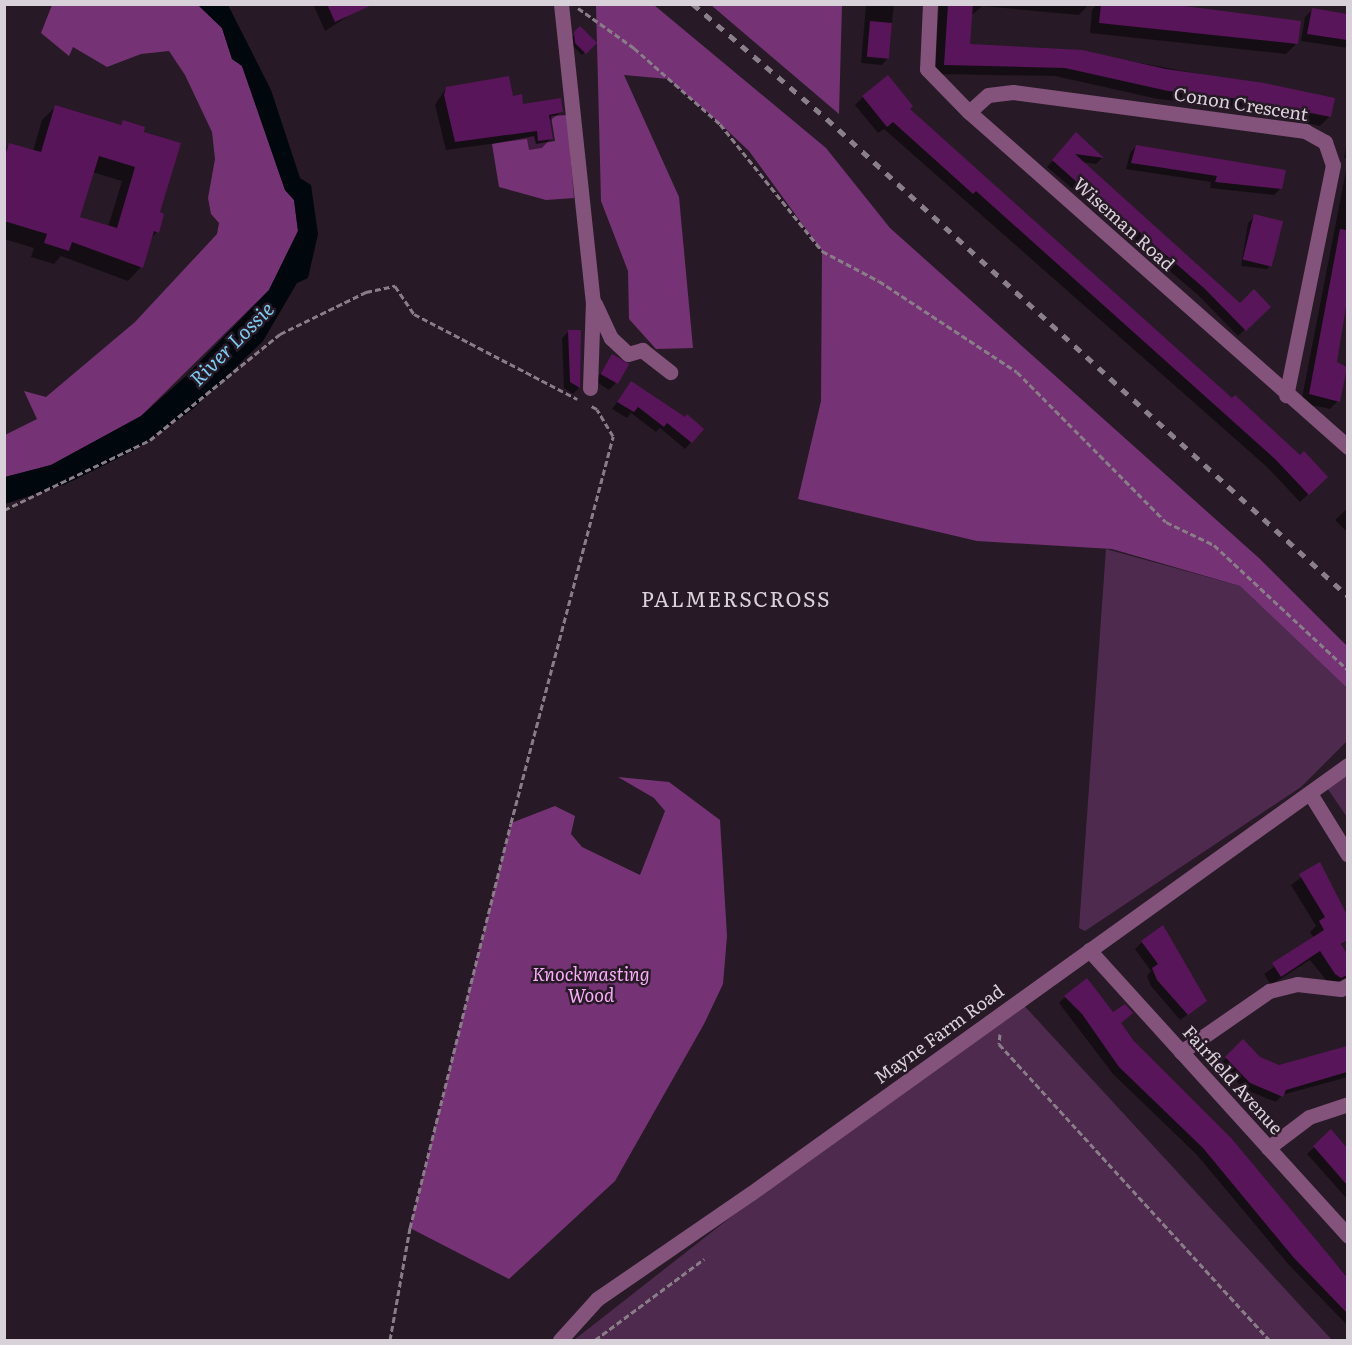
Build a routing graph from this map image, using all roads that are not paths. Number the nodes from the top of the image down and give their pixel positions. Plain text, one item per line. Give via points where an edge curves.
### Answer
1 (561, 4) edge
2 (930, 4) edge
3 (969, 112) junction
4 (593, 301) junction
5 (670, 372) dead end
6 (590, 388) dead end
7 (1286, 395) junction
8 (1347, 447) edge
9 (1347, 765) edge
10 (1311, 795) junction
11 (1347, 855) edge
12 (1089, 950) junction
13 (1347, 985) edge
14 (1181, 1052) junction
15 (1347, 1104) edge
16 (1268, 1148) junction
17 (1347, 1236) edge
18 (560, 1341) edge

1 - 4 street
2 - 3 street, Wiseman Road via 927,69
3 - 7 street, Wiseman Road
3 - 7 street, Conon Crescent via 988,95 1013,92 1305,130 1325,142 1333,165
4 - 5 street via 611,339 628,354 642,350
4 - 6 street
7 - 8 street, Wiseman Road
9 - 10 street, Mayne Farm Road
10 - 11 street
10 - 12 street, Mayne Farm Road
12 - 14 street, Fairfield Avenue
12 - 18 street, Mayne Farm Road via 597,1299
13 - 14 street via 1341,989 1297,984 1269,991
14 - 16 street, Fairfield Avenue
15 - 16 street via 1309,1117
16 - 17 street, Fairfield Avenue

